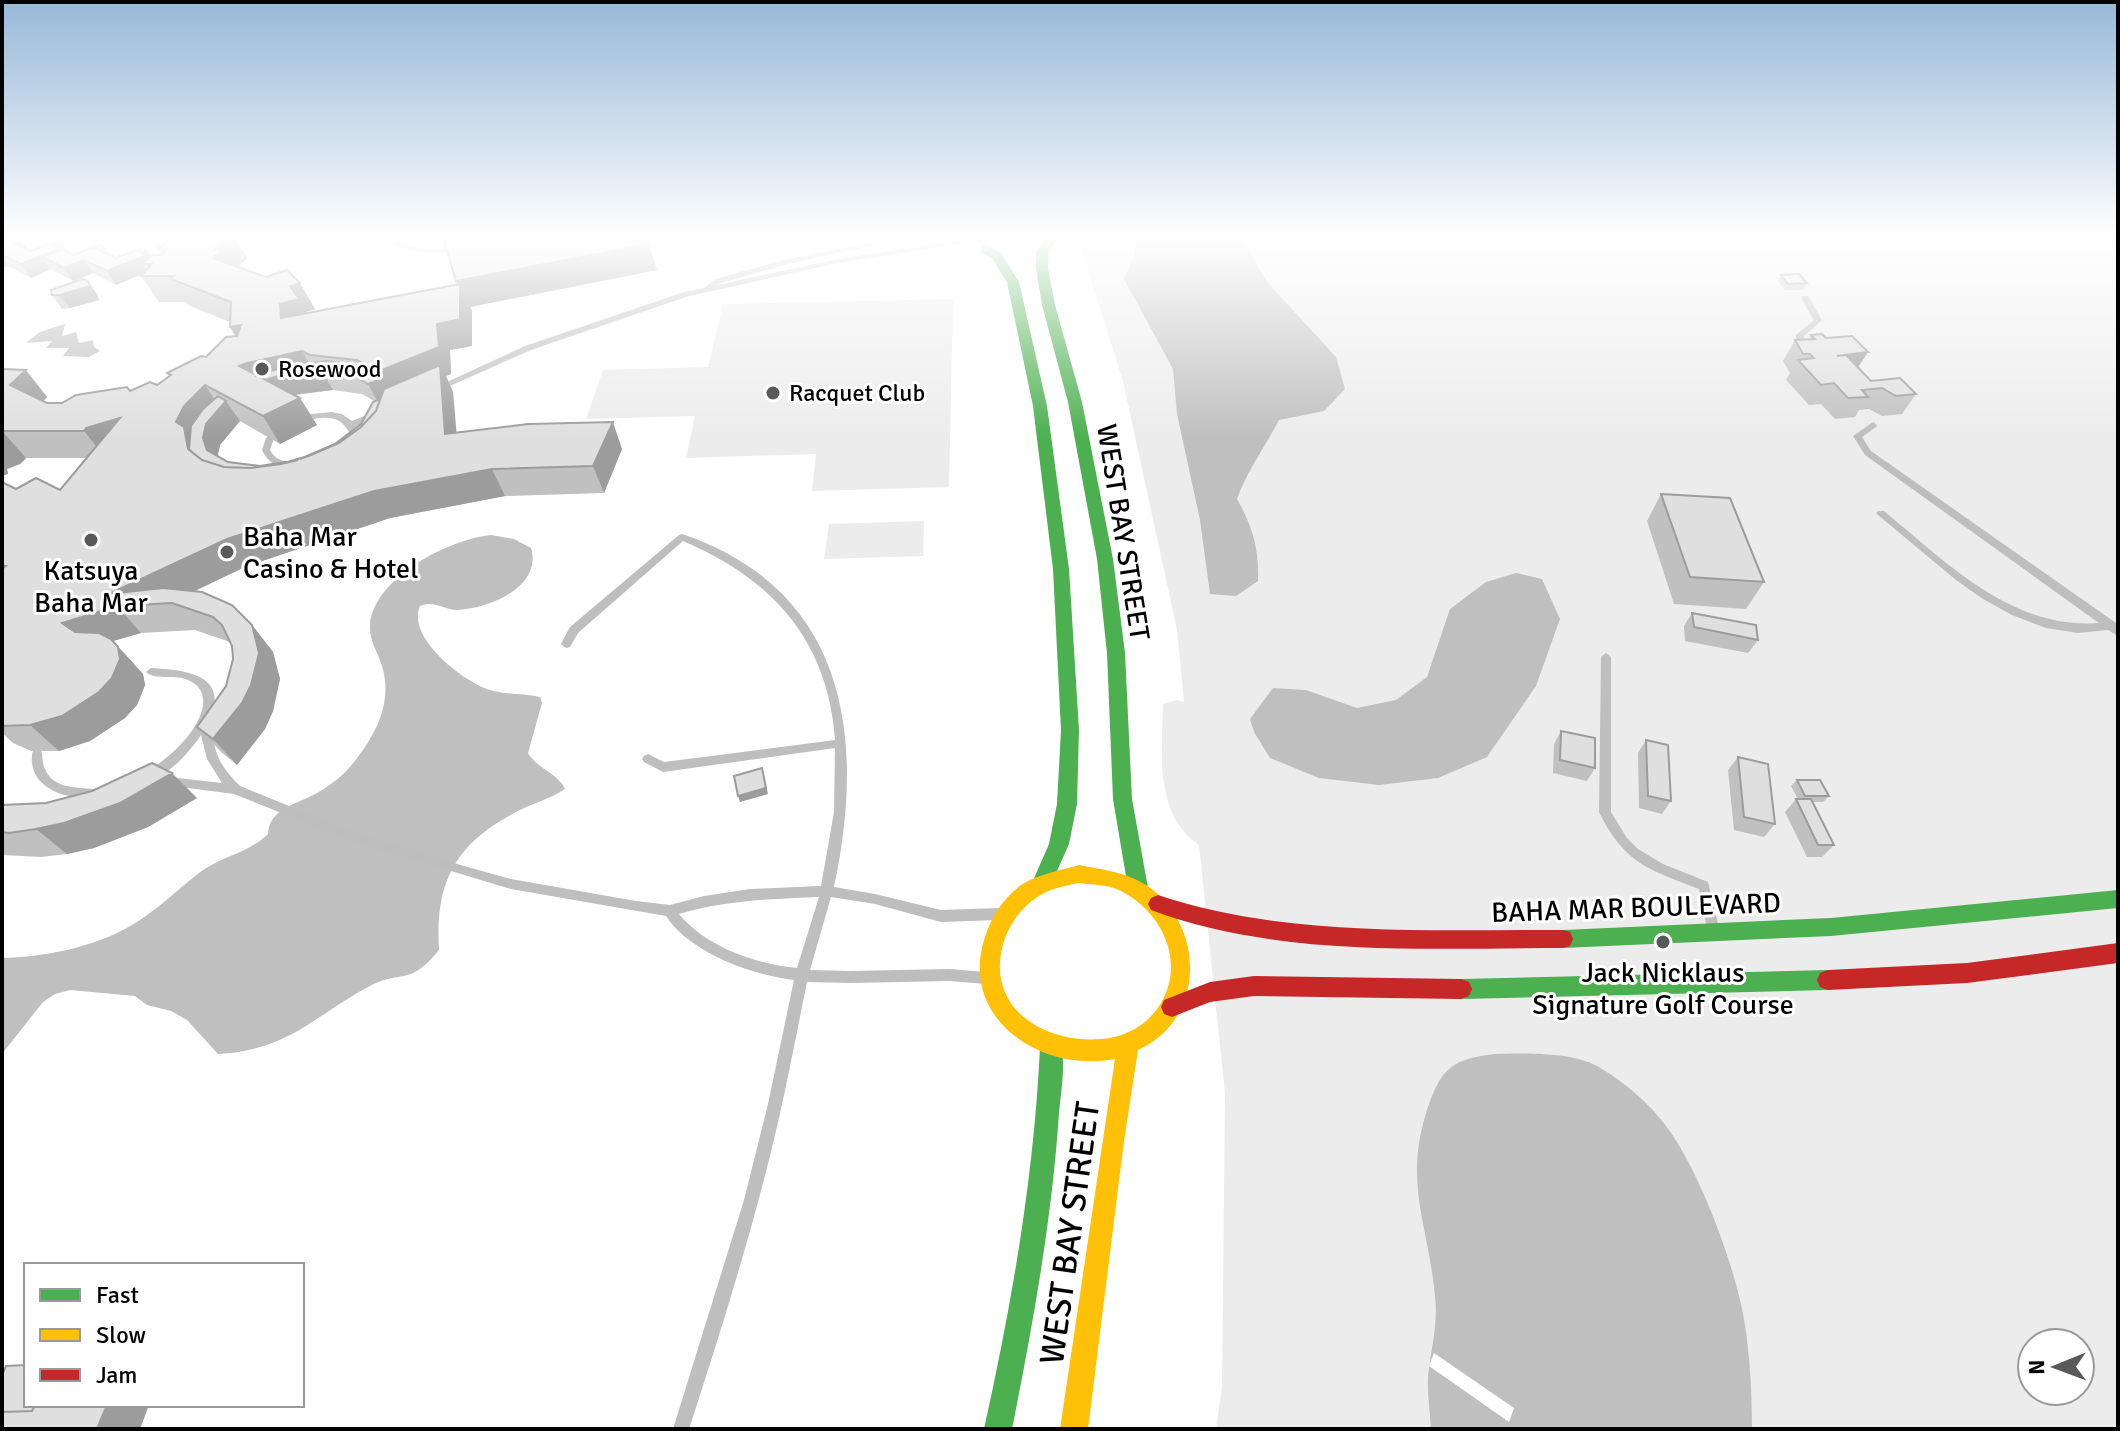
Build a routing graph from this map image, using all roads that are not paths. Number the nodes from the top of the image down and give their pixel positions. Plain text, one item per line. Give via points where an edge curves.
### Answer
1 (655, 306) edge
2 (1018, 306) edge
3 (1050, 306) edge
4 (1810, 306) edge
5 (1804, 352) edge
6 (424, 394) edge
7 (388, 410) edge
8 (304, 418) dead end
9 (351, 425) junction
10 (1873, 425) dead end
11 (270, 438) edge
12 (349, 440) edge
13 (299, 465) edge
14 (1881, 513) dead end
15 (2115, 629) edge
16 (566, 644) dead end
17 (1606, 657) dead end
18 (151, 672) dead end
19 (208, 716) junction
20 (842, 743) junction
21 (37, 753) dead end
22 (648, 759) dead end
23 (235, 789) junction
24 (110, 791) edge
25 (1042, 883) junction
26 (1138, 888) junction
27 (827, 891) junction
28 (2118, 899) edge
29 (1158, 904) junction
30 (670, 911) junction
31 (1003, 914) junction
32 (1714, 933) junction
33 (2118, 953) edge
34 (802, 975) junction
35 (989, 979) junction
36 (1172, 1007) junction
37 (1128, 1045) junction
38 (1051, 1047) junction
39 (681, 1429) edge
40 (998, 1429) edge
41 (1074, 1429) edge

1 - 6 lane via 528,348
2 - 25 main road via 1040,406 1061,569 1070,730 1067,804 1059,844
3 - 26 main road, WEST BAY STREET via 1070,374 1105,556 1116,653 1119,789
4 - 5 lane via 1818,320 1800,335
7 - 9 lane
8 - 9 lane via 331,415
9 - 12 lane
10 - 15 lane via 1857,436 1868,453
11 - 13 lane via 266,450 272,460
14 - 15 lane via 2012,613 2042,626
16 - 20 lane via 574,630 682,537 739,564 765,583 804,626 828,675
17 - 32 lane via 1605,812 1610,826 1637,858 1704,886
18 - 19 lane via 195,678 210,698
19 - 23 lane via 209,751
19 - 23 lane via 179,756 138,783
20 - 22 lane via 663,767
20 - 27 lane via 842,792
21 - 24 lane via 38,771 58,790
23 - 30 lane via 351,836 464,871
25 - 26 main road via 1090,874
25 - 31 main road via 1019,896
26 - 29 main road
27 - 30 lane via 750,894
27 - 31 lane via 941,916
27 - 34 lane
28 - 32 main road, BAHA MAR BOULEVARD via 1905,923
29 - 32 main road, BAHA MAR BOULEVARD via 1230,925 1350,936 1567,939
29 - 36 main road via 1175,927 1182,952 1182,980
30 - 34 lane via 690,934 727,955
31 - 35 main road via 988,949
33 - 36 main road via 1885,979 1419,990 1254,986 1210,992
34 - 35 lane via 865,979 941,972
34 - 39 lane via 758,1174
35 - 38 main road via 1008,1018
36 - 37 main road via 1155,1028
37 - 38 main road via 1090,1054
37 - 41 main road, WEST BAY STREET
38 - 40 main road, WEST BAY STREET via 1040,1208

